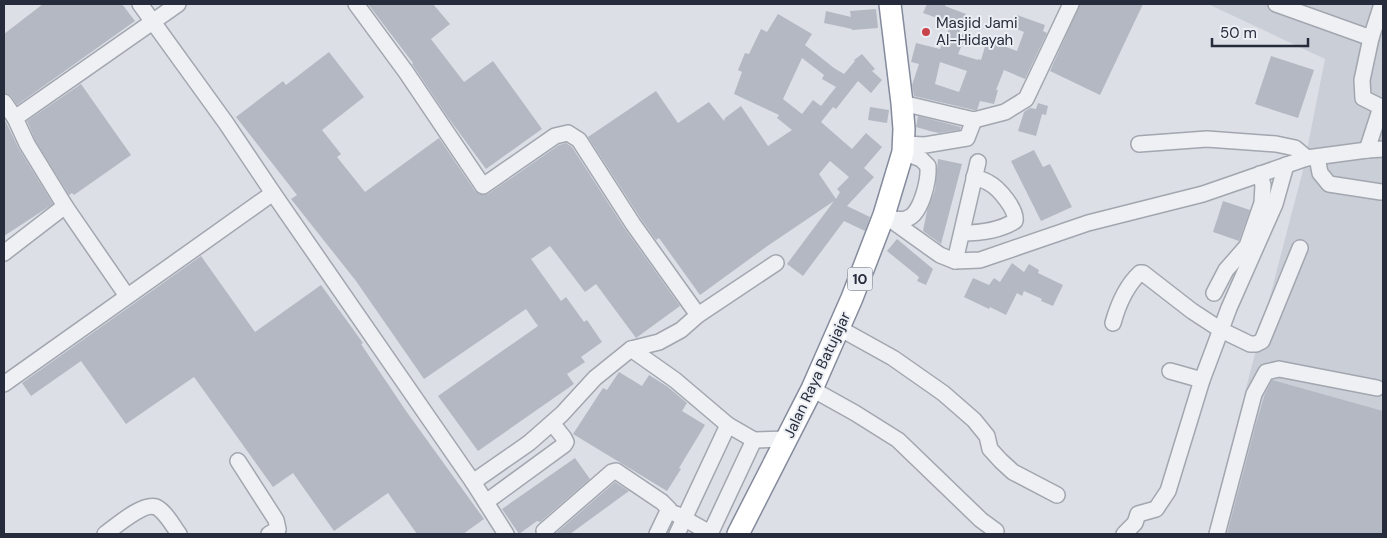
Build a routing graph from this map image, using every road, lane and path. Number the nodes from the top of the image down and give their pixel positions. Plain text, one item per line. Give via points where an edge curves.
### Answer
1 (140, 4) edge
2 (178, 4) edge
3 (356, 4) edge
4 (890, 4) edge
5 (1071, 4) edge
6 (1276, 4) edge
7 (1382, 4) edge
8 (153, 21) junction
9 (1371, 38) junction
10 (4, 102) edge
11 (902, 102) junction
12 (1382, 108) edge
13 (15, 118) junction
14 (974, 120) junction
15 (1139, 144) dead end
16 (904, 148) junction
17 (1383, 149) edge
18 (1367, 150) junction
19 (1312, 157) junction
20 (978, 162) dead end
21 (1286, 165) junction
22 (1260, 174) junction
23 (974, 178) junction
24 (1381, 192) dead end
25 (273, 193) junction
26 (65, 206) junction
27 (886, 216) junction
28 (962, 233) junction
29 (1300, 248) dead end
30 (4, 253) edge
31 (955, 261) junction
32 (776, 263) dead end
33 (1214, 293) dead end
34 (127, 296) junction
35 (698, 315) junction
36 (1114, 323) dead end
37 (839, 328) junction
38 (1221, 330) junction
39 (631, 349) junction
40 (1170, 371) dead end
41 (1202, 380) junction
42 (4, 384) edge
43 (1377, 388) dead end
44 (812, 389) junction
45 (552, 423) junction
46 (728, 425) junction
47 (787, 439) junction
48 (754, 440) junction
49 (238, 461) dead end
50 (473, 482) junction
51 (1057, 495) dead end
52 (486, 502) junction
53 (669, 509) junction
54 (684, 520) junction
55 (996, 531) dead end
56 (276, 532) edge
57 (544, 533) edge
58 (105, 534) edge
59 (178, 534) edge
60 (506, 534) edge
61 (657, 534) edge
62 (677, 534) edge
63 (710, 534) edge
64 (738, 534) edge
65 (1124, 534) edge
66 (1217, 534) edge

1 - 8 street
2 - 8 street
3 - 35 street via 483,186 555,136 568,133 579,140 633,224
4 - 11 highway, Jalan Raya Batujajar / 10
5 - 14 street via 1026,100 1005,112
6 - 9 street
7 - 9 street
8 - 13 street
8 - 25 street
9 - 12 street via 1362,80 1363,98
10 - 13 street
11 - 14 street
11 - 16 highway, Jalan Raya Batujajar / 10
12 - 18 street
13 - 26 street
14 - 16 street via 967,138
15 - 19 street via 1208,139 1276,144 1295,148
16 - 27 highway, Jalan Raya Batujajar / 10
16 - 27 street via 928,166 928,176 914,214 906,220
17 - 18 street
18 - 19 street
19 - 21 street
19 - 24 street via 1329,184
20 - 23 street
21 - 22 street
21 - 38 street via 1275,204
22 - 31 street via 1203,194 1088,223 980,260
22 - 33 street via 1262,203 1246,246 1226,270
23 - 28 street
23 - 28 street via 990,183 1006,199 1016,218 1010,224 981,233
25 - 34 street
25 - 50 street
26 - 30 street
26 - 34 street
27 - 31 street via 940,255
27 - 37 highway, Jalan Raya Batujajar / 10
28 - 31 street
29 - 38 street via 1262,341 1250,344
32 - 35 street
34 - 42 street
35 - 39 street via 659,342
36 - 38 street via 1124,295 1140,273
37 - 44 highway, Jalan Raya Batujajar / 10
37 - 51 street via 893,358 943,392 974,420 987,436 990,449 1013,472
38 - 41 street
39 - 45 street via 594,378
39 - 46 street via 675,380
40 - 41 street
41 - 65 street via 1168,490 1156,509 1138,514 1135,523
43 - 66 street via 1279,369 1266,372 1254,394
44 - 47 highway, Jalan Raya Batujajar / 10
44 - 55 street via 898,440
45 - 50 street
45 - 52 street via 564,438 564,445
46 - 48 street
46 - 54 street
47 - 48 street
47 - 64 highway, Jalan Raya Batujajar / 10
48 - 63 street
49 - 56 street via 270,508
50 - 52 street
52 - 60 street
53 - 54 street
53 - 57 street via 616,471
53 - 61 street
54 - 62 street
54 - 63 street
58 - 59 street via 148,506 159,510

